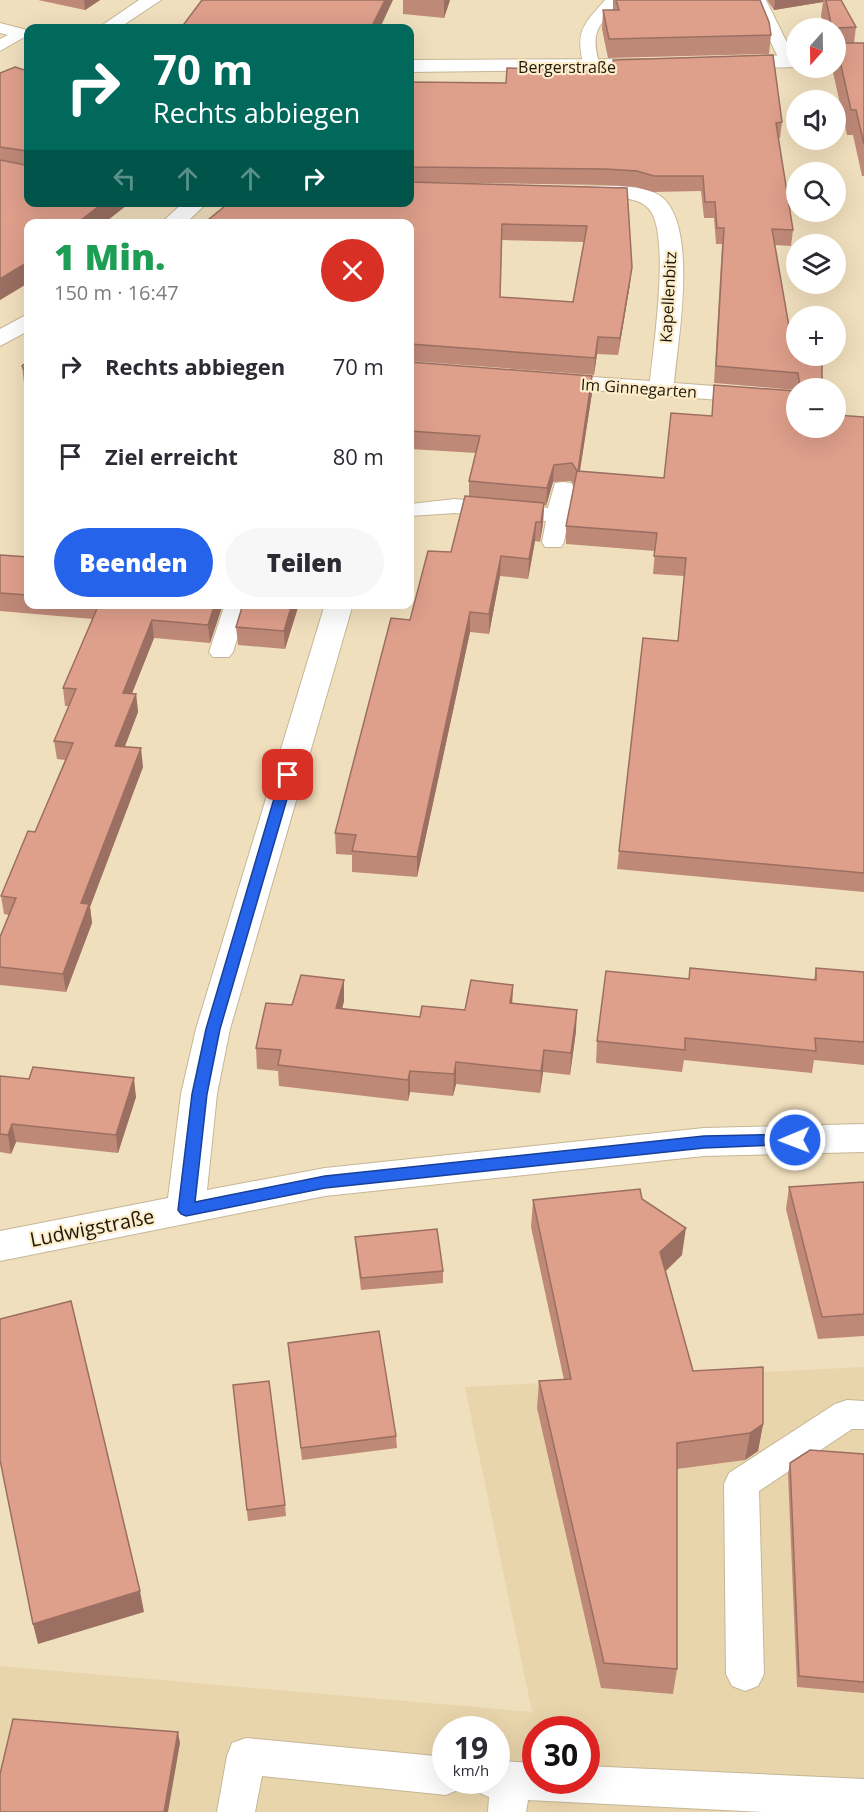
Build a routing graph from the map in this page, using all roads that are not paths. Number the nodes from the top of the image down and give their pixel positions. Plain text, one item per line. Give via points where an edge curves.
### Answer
1 (644, 0) edge
2 (758, 0) edge
3 (147, 4) edge
4 (113, 24) edge
5 (143, 24) edge
6 (0, 28) edge
7 (0, 46) edge
8 (786, 50) edge
9 (786, 61) edge
10 (711, 64) edge
11 (678, 65) edge
12 (414, 66) edge
13 (592, 67) junction
14 (558, 192) edge
15 (192, 207) edge
16 (177, 219) edge
17 (520, 379) edge
18 (661, 390) junction
19 (786, 398) edge
20 (563, 488) dead end
21 (414, 510) edge
22 (558, 515) junction
23 (553, 542) dead end
24 (235, 609) edge
25 (338, 609) edge
26 (220, 652) dead end
27 (864, 1138) edge
28 (186, 1210) junction
29 (0, 1246) edge
30 (864, 1415) edge
31 (745, 1674) dead end
32 (432, 1775) edge
33 (510, 1792) edge
34 (864, 1798) edge
35 (236, 1812) edge

1 - 13 lane via 612,1 589,27 584,42
2 - 8 lane
3 - 4 street
3 - 5 street
6 - 7 lane via 22,33
9 - 10 street
11 - 13 street, Bergerstraße
12 - 13 street, Bergerstraße
14 - 18 street, Kapellenbitz via 632,195 656,202 665,215 671,246 671,281
15 - 16 street
17 - 18 street, Im Ginnegarten
18 - 19 street, Im Ginnegarten
20 - 22 lane
21 - 22 lane via 455,506
22 - 23 lane
24 - 26 lane
25 - 28 street via 213,1029 199,1094
27 - 28 street, Ludwigstraße via 704,1142 325,1182
28 - 29 street, Ludwigstraße
30 - 31 lane via 848,1414 741,1484
32 - 35 lane via 246,1756
33 - 34 lane

